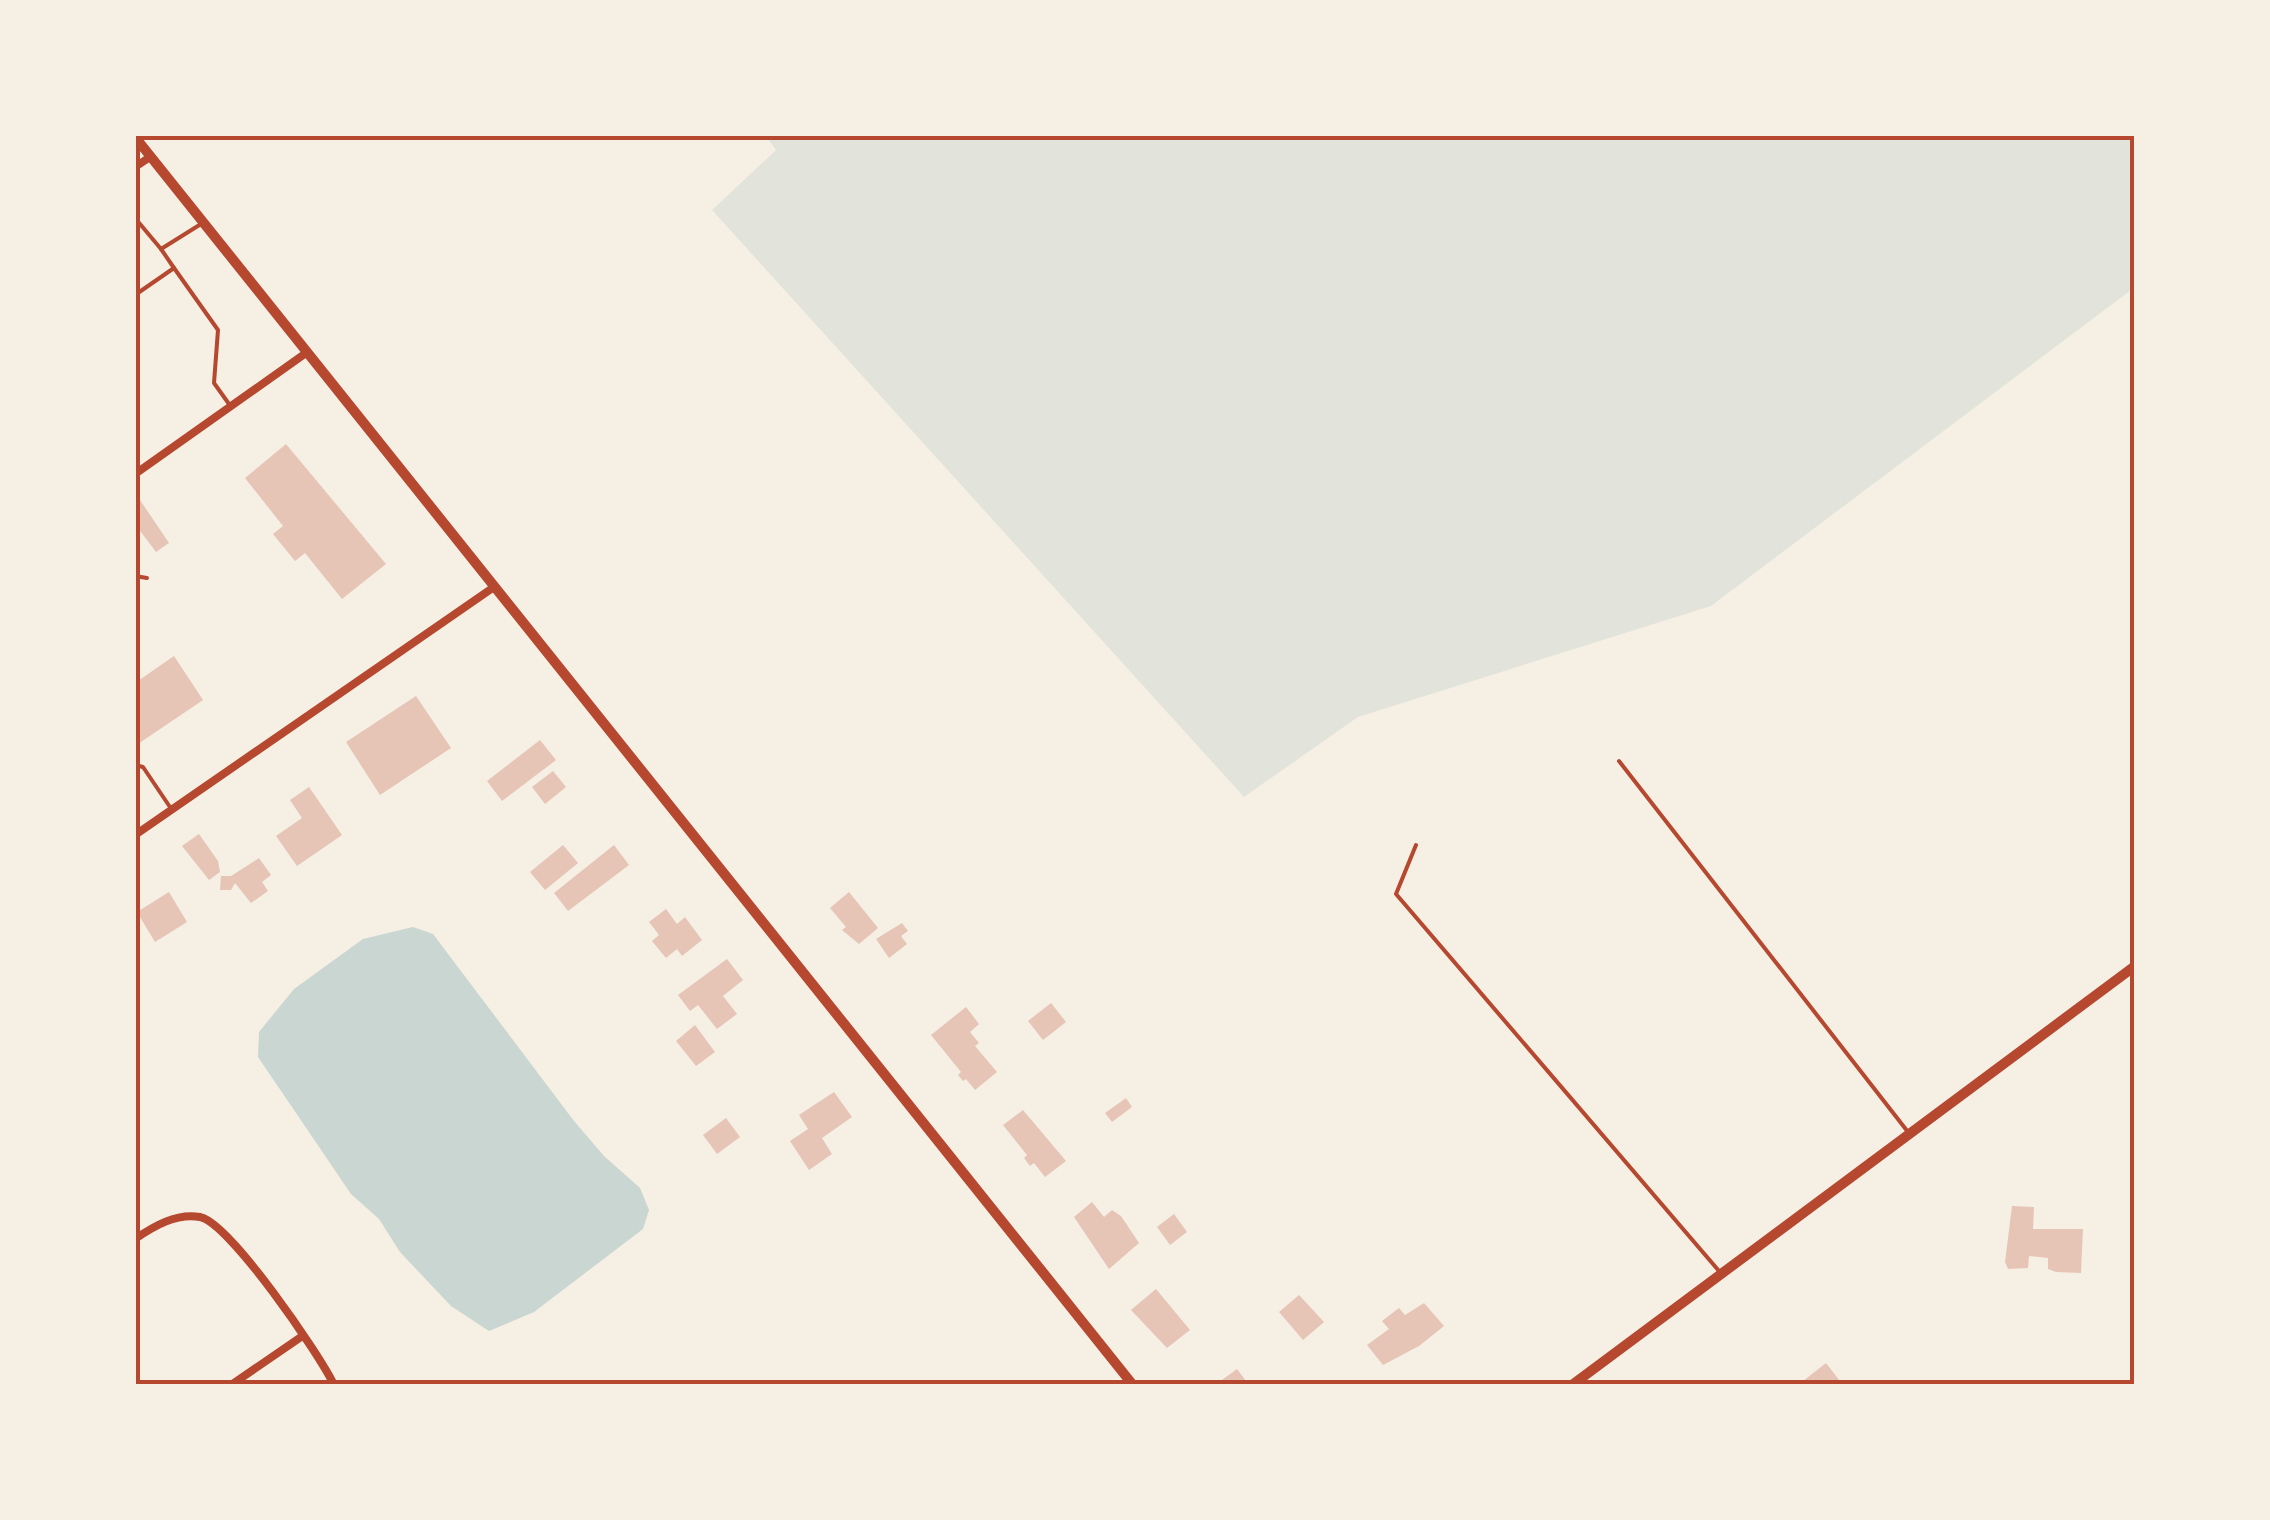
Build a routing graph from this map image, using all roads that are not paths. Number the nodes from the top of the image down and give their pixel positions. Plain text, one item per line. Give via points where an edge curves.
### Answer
1 (135, 137) edge
2 (150, 157) junction
3 (135, 167) edge
4 (135, 218) edge
5 (202, 224) junction
6 (160, 249) junction
7 (174, 268) junction
8 (135, 295) edge
9 (306, 353) junction
10 (231, 407) junction
11 (135, 474) edge
12 (135, 576) edge
13 (147, 578) dead end
14 (494, 588) junction
15 (1619, 761) dead end
16 (135, 765) edge
17 (172, 810) junction
18 (135, 835) edge
19 (1416, 845) dead end
20 (2135, 966) edge
21 (1910, 1134) junction
22 (135, 1238) edge
23 (1722, 1275) junction
24 (301, 1337) junction
25 (231, 1385) edge
26 (334, 1385) edge
27 (1132, 1385) edge
28 (1572, 1385) edge

1 - 2 street
2 - 3 street
2 - 5 street
4 - 6 lane
5 - 6 lane
5 - 9 street
6 - 7 lane
7 - 8 lane
7 - 10 lane via 218,330 214,383
9 - 10 street
9 - 14 street
10 - 11 street
12 - 13 lane
14 - 17 street
14 - 27 street
15 - 21 lane
16 - 17 lane
17 - 18 street
19 - 23 lane via 1396,894
20 - 21 street
21 - 23 street
22 - 24 street via 175,1218 216,1224 240,1247
23 - 28 street
24 - 25 street
24 - 26 street

